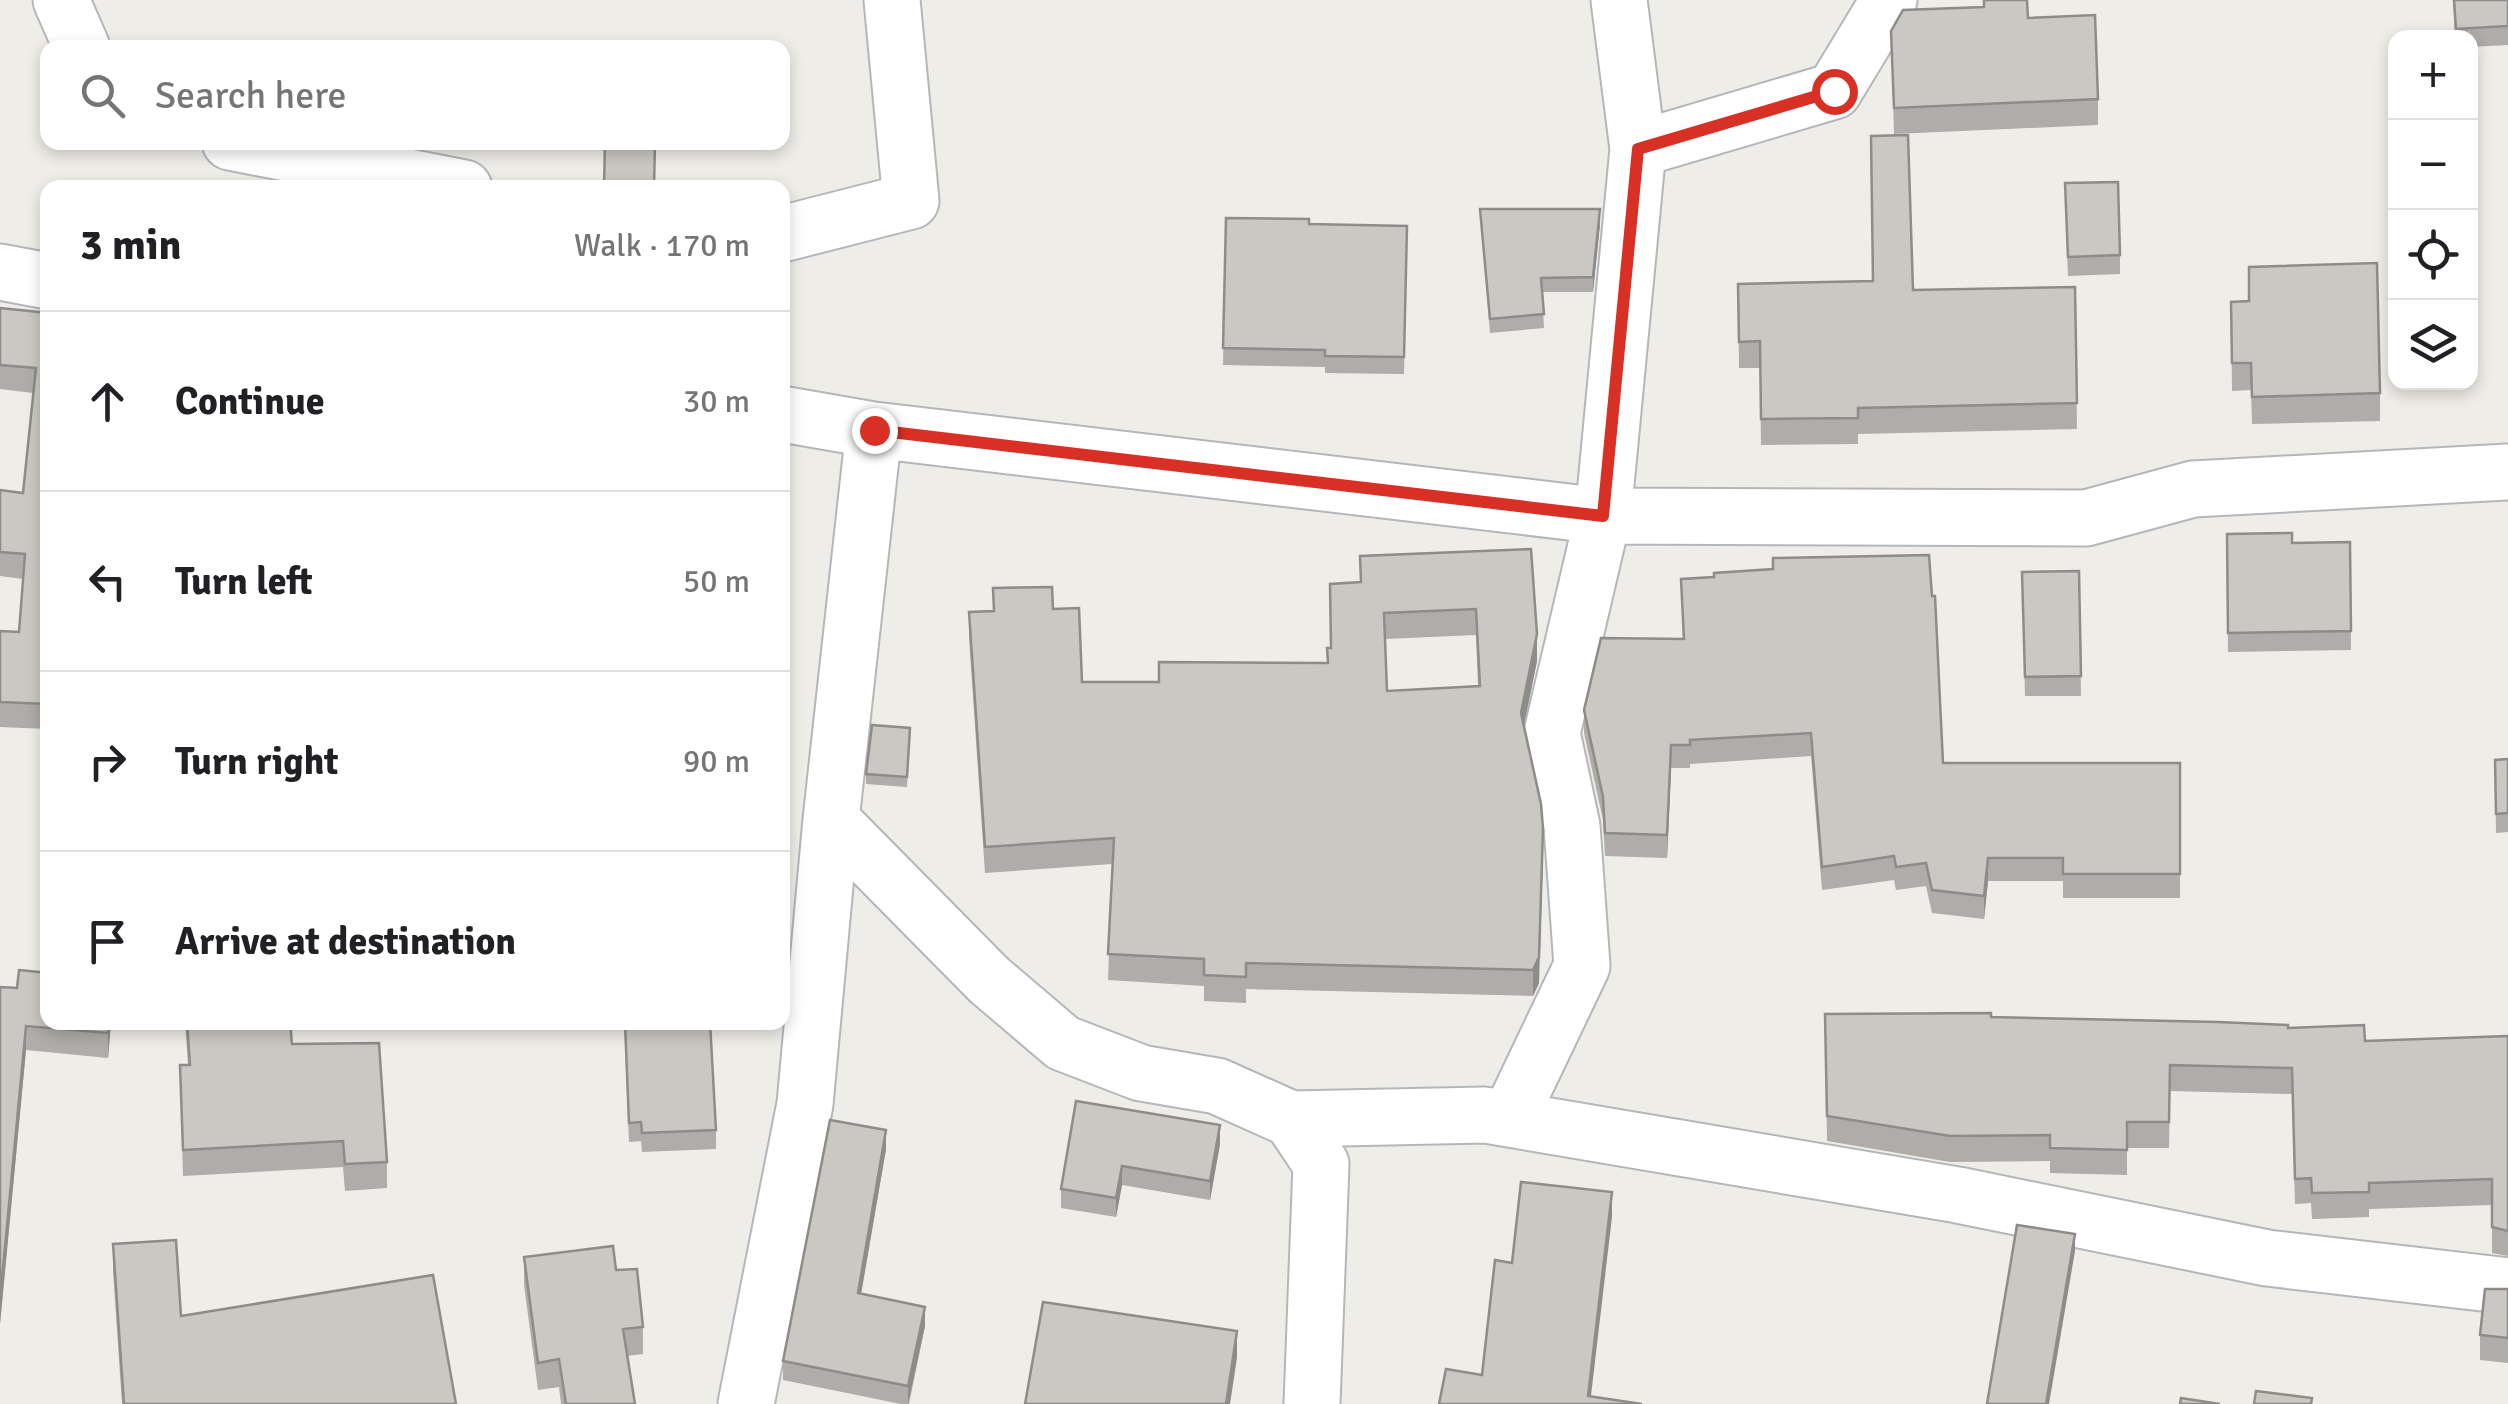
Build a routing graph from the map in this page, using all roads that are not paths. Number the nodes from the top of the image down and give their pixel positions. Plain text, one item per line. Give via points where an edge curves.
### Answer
1 (61, 0) edge
2 (892, 0) edge
3 (1618, 0) edge
4 (1889, 0) edge
5 (78, 40) edge
6 (1638, 149) junction
7 (271, 150) edge
8 (423, 180) edge
9 (790, 232) edge
10 (0, 272) edge
11 (40, 280) edge
12 (790, 415) edge
13 (874, 430) junction
14 (2508, 472) edge
15 (1603, 516) junction
16 (831, 820) junction
17 (1291, 1118) junction
18 (1509, 1120) junction
19 (2508, 1286) edge
20 (746, 1404) edge
21 (1312, 1404) edge

1 - 5 street
2 - 9 street via 911,201
3 - 6 street
4 - 6 street via 1834,91
6 - 15 street
7 - 8 street
10 - 11 street
12 - 13 street
13 - 15 street
13 - 16 street
14 - 15 street via 2194,489 2086,518
15 - 18 street via 1552,733 1572,826 1582,966
16 - 17 street via 989,980 1063,1043 1141,1073 1217,1086
16 - 20 street via 805,1104
17 - 18 street
17 - 21 street via 1321,1164
18 - 19 street via 1958,1195 2267,1258

